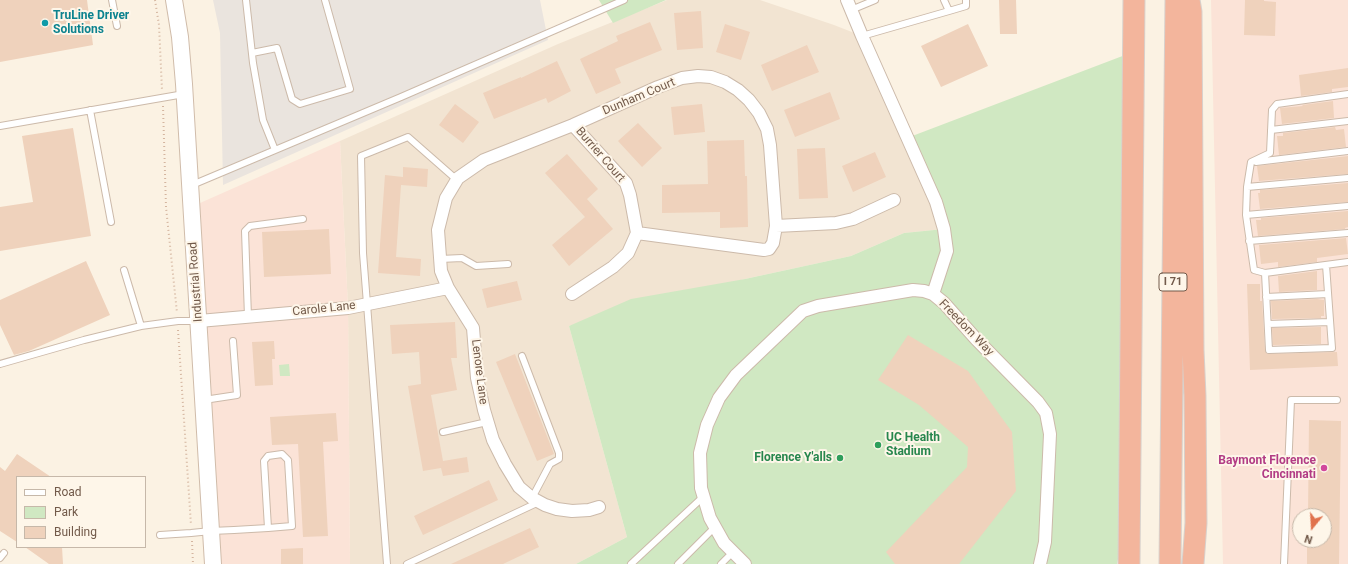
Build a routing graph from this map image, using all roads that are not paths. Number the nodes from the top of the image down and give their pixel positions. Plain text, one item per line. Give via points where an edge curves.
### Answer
1 (112, 0) edge
2 (174, 0) edge
3 (246, 0) edge
4 (325, 0) edge
5 (624, 0) edge
6 (875, 0) edge
7 (944, 0) edge
8 (966, 0) edge
9 (1134, 0) edge
10 (1176, 0) edge
11 (1189, 0) edge
12 (849, 5) edge
13 (949, 11) junction
14 (117, 26) dead end
15 (862, 36) junction
16 (252, 53) junction
17 (184, 94) junction
18 (1347, 94) edge
19 (1348, 102) edge
20 (90, 110) junction
21 (1348, 121) edge
22 (573, 125) junction
23 (0, 126) edge
24 (1271, 130) junction
25 (275, 150) junction
26 (1348, 151) edge
27 (1251, 162) junction
28 (1348, 178) edge
29 (456, 180) junction
30 (190, 186) junction
31 (1247, 187) junction
32 (894, 200) dead end
33 (1348, 206) edge
34 (1246, 214) junction
35 (302, 220) dead end
36 (111, 222) dead end
37 (776, 226) junction
38 (637, 233) junction
39 (1348, 233) edge
40 (1249, 241) junction
41 (440, 259) junction
42 (1348, 262) edge
43 (508, 264) dead end
44 (1326, 264) junction
45 (1348, 266) edge
46 (124, 270) dead end
47 (1265, 273) junction
48 (448, 288) junction
49 (572, 294) dead end
50 (933, 294) junction
51 (1328, 294) junction
52 (1266, 297) junction
53 (366, 304) junction
54 (248, 317) junction
55 (199, 321) junction
56 (1330, 322) junction
57 (1268, 324) junction
58 (141, 326) junction
59 (233, 341) dead end
60 (522, 356) dead end
61 (0, 364) edge
62 (204, 400) junction
63 (1337, 400) dead end
64 (487, 422) junction
65 (443, 432) dead end
66 (703, 496) junction
67 (1130, 499) junction
68 (535, 500) junction
69 (598, 507) dead end
70 (1196, 522) junction
71 (268, 528) junction
72 (716, 528) junction
73 (211, 532) junction
74 (160, 535) dead end
75 (733, 552) junction
76 (213, 564) edge
77 (387, 564) edge
78 (407, 564) edge
79 (631, 564) edge
80 (678, 564) edge
81 (721, 564) edge
82 (745, 564) edge
83 (1040, 564) edge
84 (1116, 564) edge
85 (1129, 564) edge
86 (1170, 564) edge
87 (1193, 564) edge
88 (1201, 564) edge
89 (1284, 564) edge

1 - 14 lane
2 - 17 main road, Industrial Road via 180,37
3 - 16 lane
4 - 16 lane via 350,89 300,104 292,99 277,48
5 - 25 lane
6 - 12 lane
7 - 13 lane
8 - 13 lane via 966,6
9 - 67 highway
10 - 86 highway, I 71
11 - 70 highway via 1192,20
12 - 15 street, Freedom Way
13 - 15 lane
15 - 50 street, Freedom Way via 936,202 944,229 947,251
16 - 25 lane via 263,120
17 - 20 lane
17 - 30 main road, Industrial Road
18 - 19 lane
18 - 24 lane via 1277,104 1272,110
20 - 23 lane
20 - 36 lane
21 - 24 lane
22 - 29 street, Dunham Court via 484,160
22 - 37 street, Dunham Court via 682,78 711,77 725,82 749,100 767,129
22 - 38 street, Burrier Court via 626,184
24 - 27 lane via 1270,153
25 - 30 lane
26 - 27 lane
27 - 31 lane
28 - 31 lane
29 - 41 street, Dunham Court via 446,198 438,230
29 - 53 lane via 408,137 361,156
30 - 55 main road, Industrial Road
31 - 34 lane
32 - 37 street via 853,219 836,223
33 - 34 lane
34 - 40 lane
35 - 54 lane via 250,226 245,231
37 - 38 street, Dunham Court via 773,243 769,249 764,250
38 - 49 street via 628,253
39 - 40 lane
40 - 47 lane via 1254,270
41 - 43 lane via 462,258 476,266
41 - 48 street, Dunham Court via 441,271
42 - 44 lane
42 - 45 lane
44 - 47 lane
44 - 51 lane
46 - 58 lane
47 - 52 lane
48 - 53 street, Carole Lane
48 - 64 street, Lenore Lane via 473,328 477,378
50 - 66 street via 924,290 913,290 818,306 803,311 736,375 719,398 707,425 700,453
50 - 83 street, Freedom Way via 1046,412 1050,434 1044,542
51 - 52 lane
51 - 56 lane
52 - 57 lane
53 - 54 street, Carole Lane via 348,308
53 - 77 lane
54 - 55 street, Carole Lane
55 - 58 lane
55 - 62 main road, Industrial Road
56 - 57 lane
56 - 57 lane via 1332,348 1269,350
58 - 61 lane
59 - 62 lane via 237,395
60 - 68 lane via 559,453 559,459 550,464
62 - 73 main road, Industrial Road
63 - 89 lane via 1291,400
64 - 65 lane
64 - 68 street, Lenore Lane via 505,464 520,487
66 - 72 street
66 - 79 lane
67 - 84 highway
67 - 85 highway
68 - 69 street, Lenore Lane via 557,509 572,511
68 - 78 lane
70 - 87 highway
70 - 88 highway
71 - 71 lane via 264,461 268,456 282,454 288,460 292,526
71 - 73 lane
72 - 75 street via 724,543
72 - 80 lane
73 - 74 lane
73 - 76 main road, Industrial Road
75 - 81 lane
75 - 82 street

